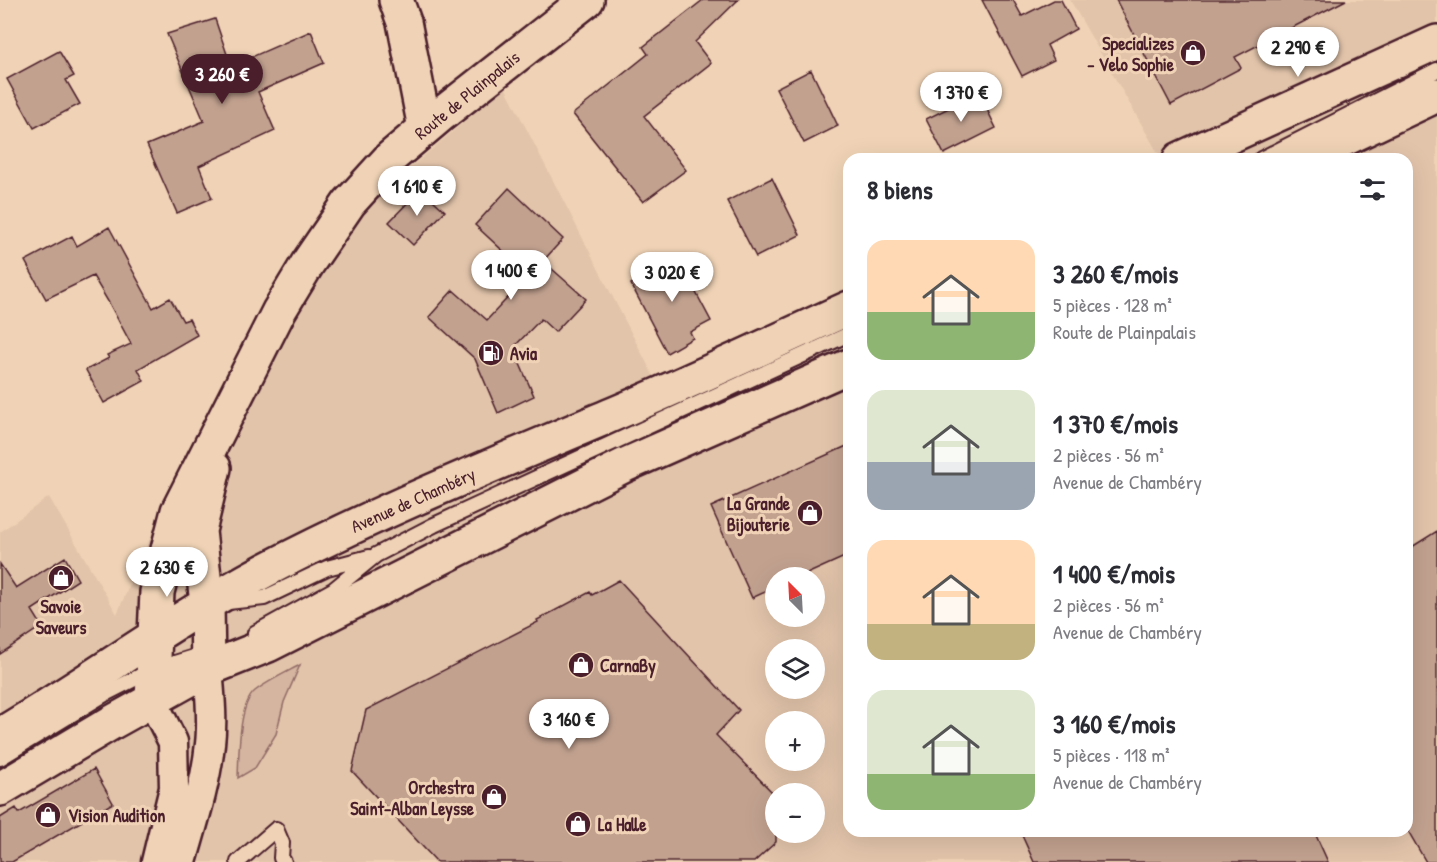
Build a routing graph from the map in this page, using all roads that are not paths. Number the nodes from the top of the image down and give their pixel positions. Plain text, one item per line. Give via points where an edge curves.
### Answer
1 (396, 0) edge
2 (587, 0) edge
3 (1437, 42) edge
4 (1437, 70) edge
5 (1437, 95) edge
6 (425, 128) junction
7 (1193, 153) edge
8 (1273, 153) edge
9 (1315, 153) edge
10 (843, 311) edge
11 (843, 337) edge
12 (843, 369) edge
13 (226, 414) junction
14 (376, 555) junction
15 (207, 604) junction
16 (154, 636) junction
17 (239, 640) dead end
18 (211, 657) junction
19 (152, 685) junction
20 (0, 735) edge
21 (0, 758) edge
22 (0, 789) edge
23 (156, 862) edge
24 (182, 862) edge
25 (238, 862) edge
26 (284, 862) edge

1 - 6 main road
2 - 6 main road, Route de Plainpalais
3 - 7 main road
4 - 8 lane
5 - 9 main road
6 - 13 main road, Route de Plainpalais via 383,165 349,203 279,311
10 - 15 main road, Avenue de Chambéry via 338,534
11 - 14 lane
12 - 18 main road via 625,465 268,645
13 - 15 main road, Route de Plainpalais via 199,531
13 - 16 main road, Route de Plainpalais via 178,512 157,592
14 - 15 lane via 327,568 264,598
14 - 17 lane via 333,590
15 - 16 main road, Avenue de Chambéry
15 - 18 main road, Route de Plainpalais
16 - 19 main road, Route de Plainpalais
16 - 20 main road, Avenue de Chambéry
18 - 19 main road
18 - 24 street via 211,743 204,786
19 - 21 lane via 105,694
19 - 22 main road
19 - 23 street via 173,742 174,788
25 - 26 lane via 276,829

